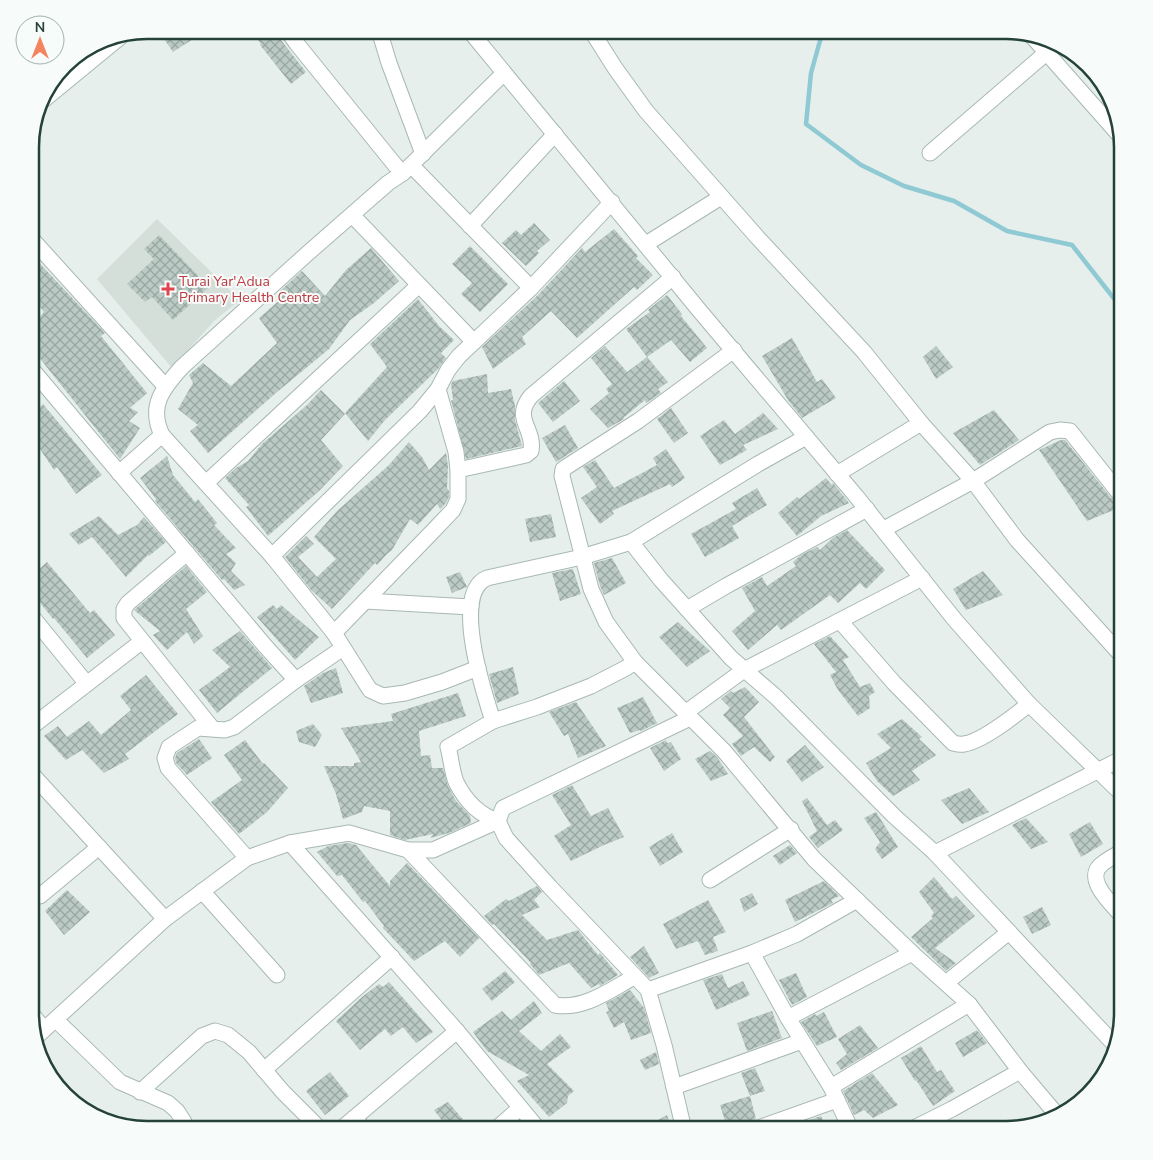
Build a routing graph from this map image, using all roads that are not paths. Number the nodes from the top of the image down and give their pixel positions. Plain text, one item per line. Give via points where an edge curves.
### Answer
1 (293, 39) edge
2 (382, 39) edge
3 (476, 39) edge
4 (597, 39) edge
5 (1038, 43) edge
6 (1041, 44) edge
7 (111, 45) edge
8 (503, 74) junction
9 (55, 91) edge
10 (1112, 124) edge
11 (555, 134) junction
12 (930, 153) dead end
13 (422, 154) junction
14 (407, 169) junction
15 (721, 197) junction
16 (612, 202) junction
17 (353, 216) junction
18 (470, 226) junction
19 (646, 244) junction
20 (39, 247) edge
21 (673, 277) junction
22 (419, 285) junction
23 (530, 288) junction
24 (474, 342) junction
25 (734, 350) junction
26 (39, 378) edge
27 (165, 386) junction
28 (438, 389) junction
29 (921, 423) junction
30 (162, 435) junction
31 (806, 436) junction
32 (458, 470) junction
33 (119, 473) junction
34 (837, 474) junction
35 (973, 481) junction
36 (206, 483) junction
37 (1114, 487) edge
38 (867, 509) junction
39 (884, 529) junction
40 (631, 542) junction
41 (187, 552) junction
42 (272, 556) junction
43 (582, 557) junction
44 (922, 578) junction
45 (365, 601) junction
46 (471, 608) junction
47 (687, 609) junction
48 (840, 622) junction
49 (39, 625) edge
50 (334, 633) junction
51 (141, 642) junction
52 (1114, 646) edge
53 (343, 648) junction
54 (635, 662) junction
55 (478, 668) junction
56 (744, 670) junction
57 (296, 680) junction
58 (87, 684) junction
59 (1029, 704) junction
60 (688, 715) junction
61 (39, 721) edge
62 (493, 721) junction
63 (212, 728) junction
64 (1114, 763) edge
65 (1099, 771) junction
66 (39, 782) edge
67 (1114, 786) edge
68 (498, 822) junction
69 (791, 829) junction
70 (290, 843) junction
71 (99, 847) junction
72 (408, 850) junction
73 (935, 853) junction
74 (1114, 856) edge
75 (247, 858) junction
76 (710, 880) dead end
77 (202, 891) junction
78 (39, 896) edge
79 (857, 900) junction
80 (1114, 907) edge
81 (165, 920) junction
82 (1009, 932) junction
83 (752, 953) junction
84 (912, 953) junction
85 (392, 958) junction
86 (277, 975) dead end
87 (634, 977) junction
88 (946, 983) junction
89 (648, 990) junction
90 (969, 1004) junction
91 (788, 1018) junction
92 (45, 1029) edge
93 (457, 1031) junction
94 (1111, 1040) edge
95 (802, 1041) junction
96 (264, 1070) junction
97 (1020, 1070) junction
98 (674, 1088) junction
99 (140, 1092) junction
100 (834, 1093) junction
101 (520, 1108) junction
102 (1053, 1110) edge
103 (354, 1118) junction
104 (183, 1121) edge
105 (312, 1121) edge
106 (350, 1121) edge
107 (357, 1121) edge
108 (505, 1121) edge
109 (531, 1121) edge
110 (682, 1121) edge
111 (773, 1121) edge
112 (847, 1121) edge
113 (928, 1121) edge

1 - 14 street via 395,165
2 - 13 street
3 - 8 street
4 - 15 street via 646,111
5 - 12 street
6 - 10 street
7 - 9 street
8 - 11 street
8 - 13 street
11 - 16 street
11 - 18 street
13 - 14 street
14 - 17 street
14 - 18 street
15 - 19 street
15 - 29 street via 864,352
16 - 19 street
16 - 23 street
17 - 22 street
17 - 27 street via 201,348
18 - 23 street
19 - 21 street
20 - 27 street
21 - 25 street
21 - 32 street via 524,404 523,415 531,451 526,455
22 - 24 street
22 - 36 street
23 - 24 street
24 - 28 street via 458,356
25 - 31 street
25 - 43 street via 638,421 563,469
26 - 33 street
27 - 30 street via 156,422
28 - 32 street
28 - 42 street via 420,411
29 - 34 street
29 - 35 street
30 - 33 street
30 - 36 street
31 - 34 street
31 - 40 street
32 - 45 street via 458,499 453,510
33 - 41 street
34 - 38 street
35 - 37 street via 1050,432 1060,430 1070,432
35 - 39 street
35 - 52 street via 1018,540
36 - 42 street
38 - 39 street
38 - 47 street
39 - 44 street
40 - 43 street
40 - 47 street
41 - 51 street via 124,609 124,618
41 - 57 street
42 - 50 street
43 - 46 street via 487,578 476,586
43 - 54 street via 591,589 606,622
44 - 48 street
44 - 59 street
45 - 46 street
45 - 50 street
46 - 55 street via 471,630
47 - 56 street
48 - 56 street
48 - 59 street via 953,743 970,743
49 - 58 street
50 - 53 street
51 - 58 street
51 - 63 street
53 - 55 street via 370,690 383,696 405,693
53 - 57 street
54 - 60 street
54 - 62 street via 591,686
55 - 62 street
56 - 60 street
56 - 73 street via 776,697
57 - 63 street via 234,727 225,730
58 - 61 street
59 - 65 street
60 - 68 street via 503,808
60 - 69 street via 724,750
62 - 68 street via 448,747 456,781 468,800 487,818
63 - 75 street via 198,728 169,747 165,758 168,768
64 - 65 street
65 - 67 street
65 - 73 street
66 - 71 street
68 - 72 street via 433,850
68 - 87 street via 506,838
69 - 76 street
69 - 79 street via 814,859
70 - 72 street via 349,833
70 - 75 street
70 - 85 street
71 - 78 street
71 - 81 street
72 - 87 street via 555,1005 585,1003
73 - 82 street
74 - 80 street via 1100,864 1095,874 1097,887
75 - 77 street
77 - 81 street
77 - 86 street
79 - 83 street via 798,934
79 - 84 street
81 - 92 street
82 - 88 street
82 - 94 street
83 - 89 street
83 - 91 street
84 - 88 street
84 - 91 street
85 - 93 street
85 - 96 street
87 - 89 street
88 - 90 street
89 - 98 street
90 - 97 street
90 - 100 street
91 - 95 street
92 - 99 street via 120,1082
93 - 101 street
93 - 103 street
95 - 98 street
95 - 100 street
96 - 99 street via 228,1035 215,1031 202,1036
96 - 105 street
97 - 102 street
97 - 113 street
98 - 110 street
99 - 104 street via 168,1103
100 - 111 street
100 - 112 street
101 - 108 street
101 - 109 street
103 - 106 street
103 - 107 street

